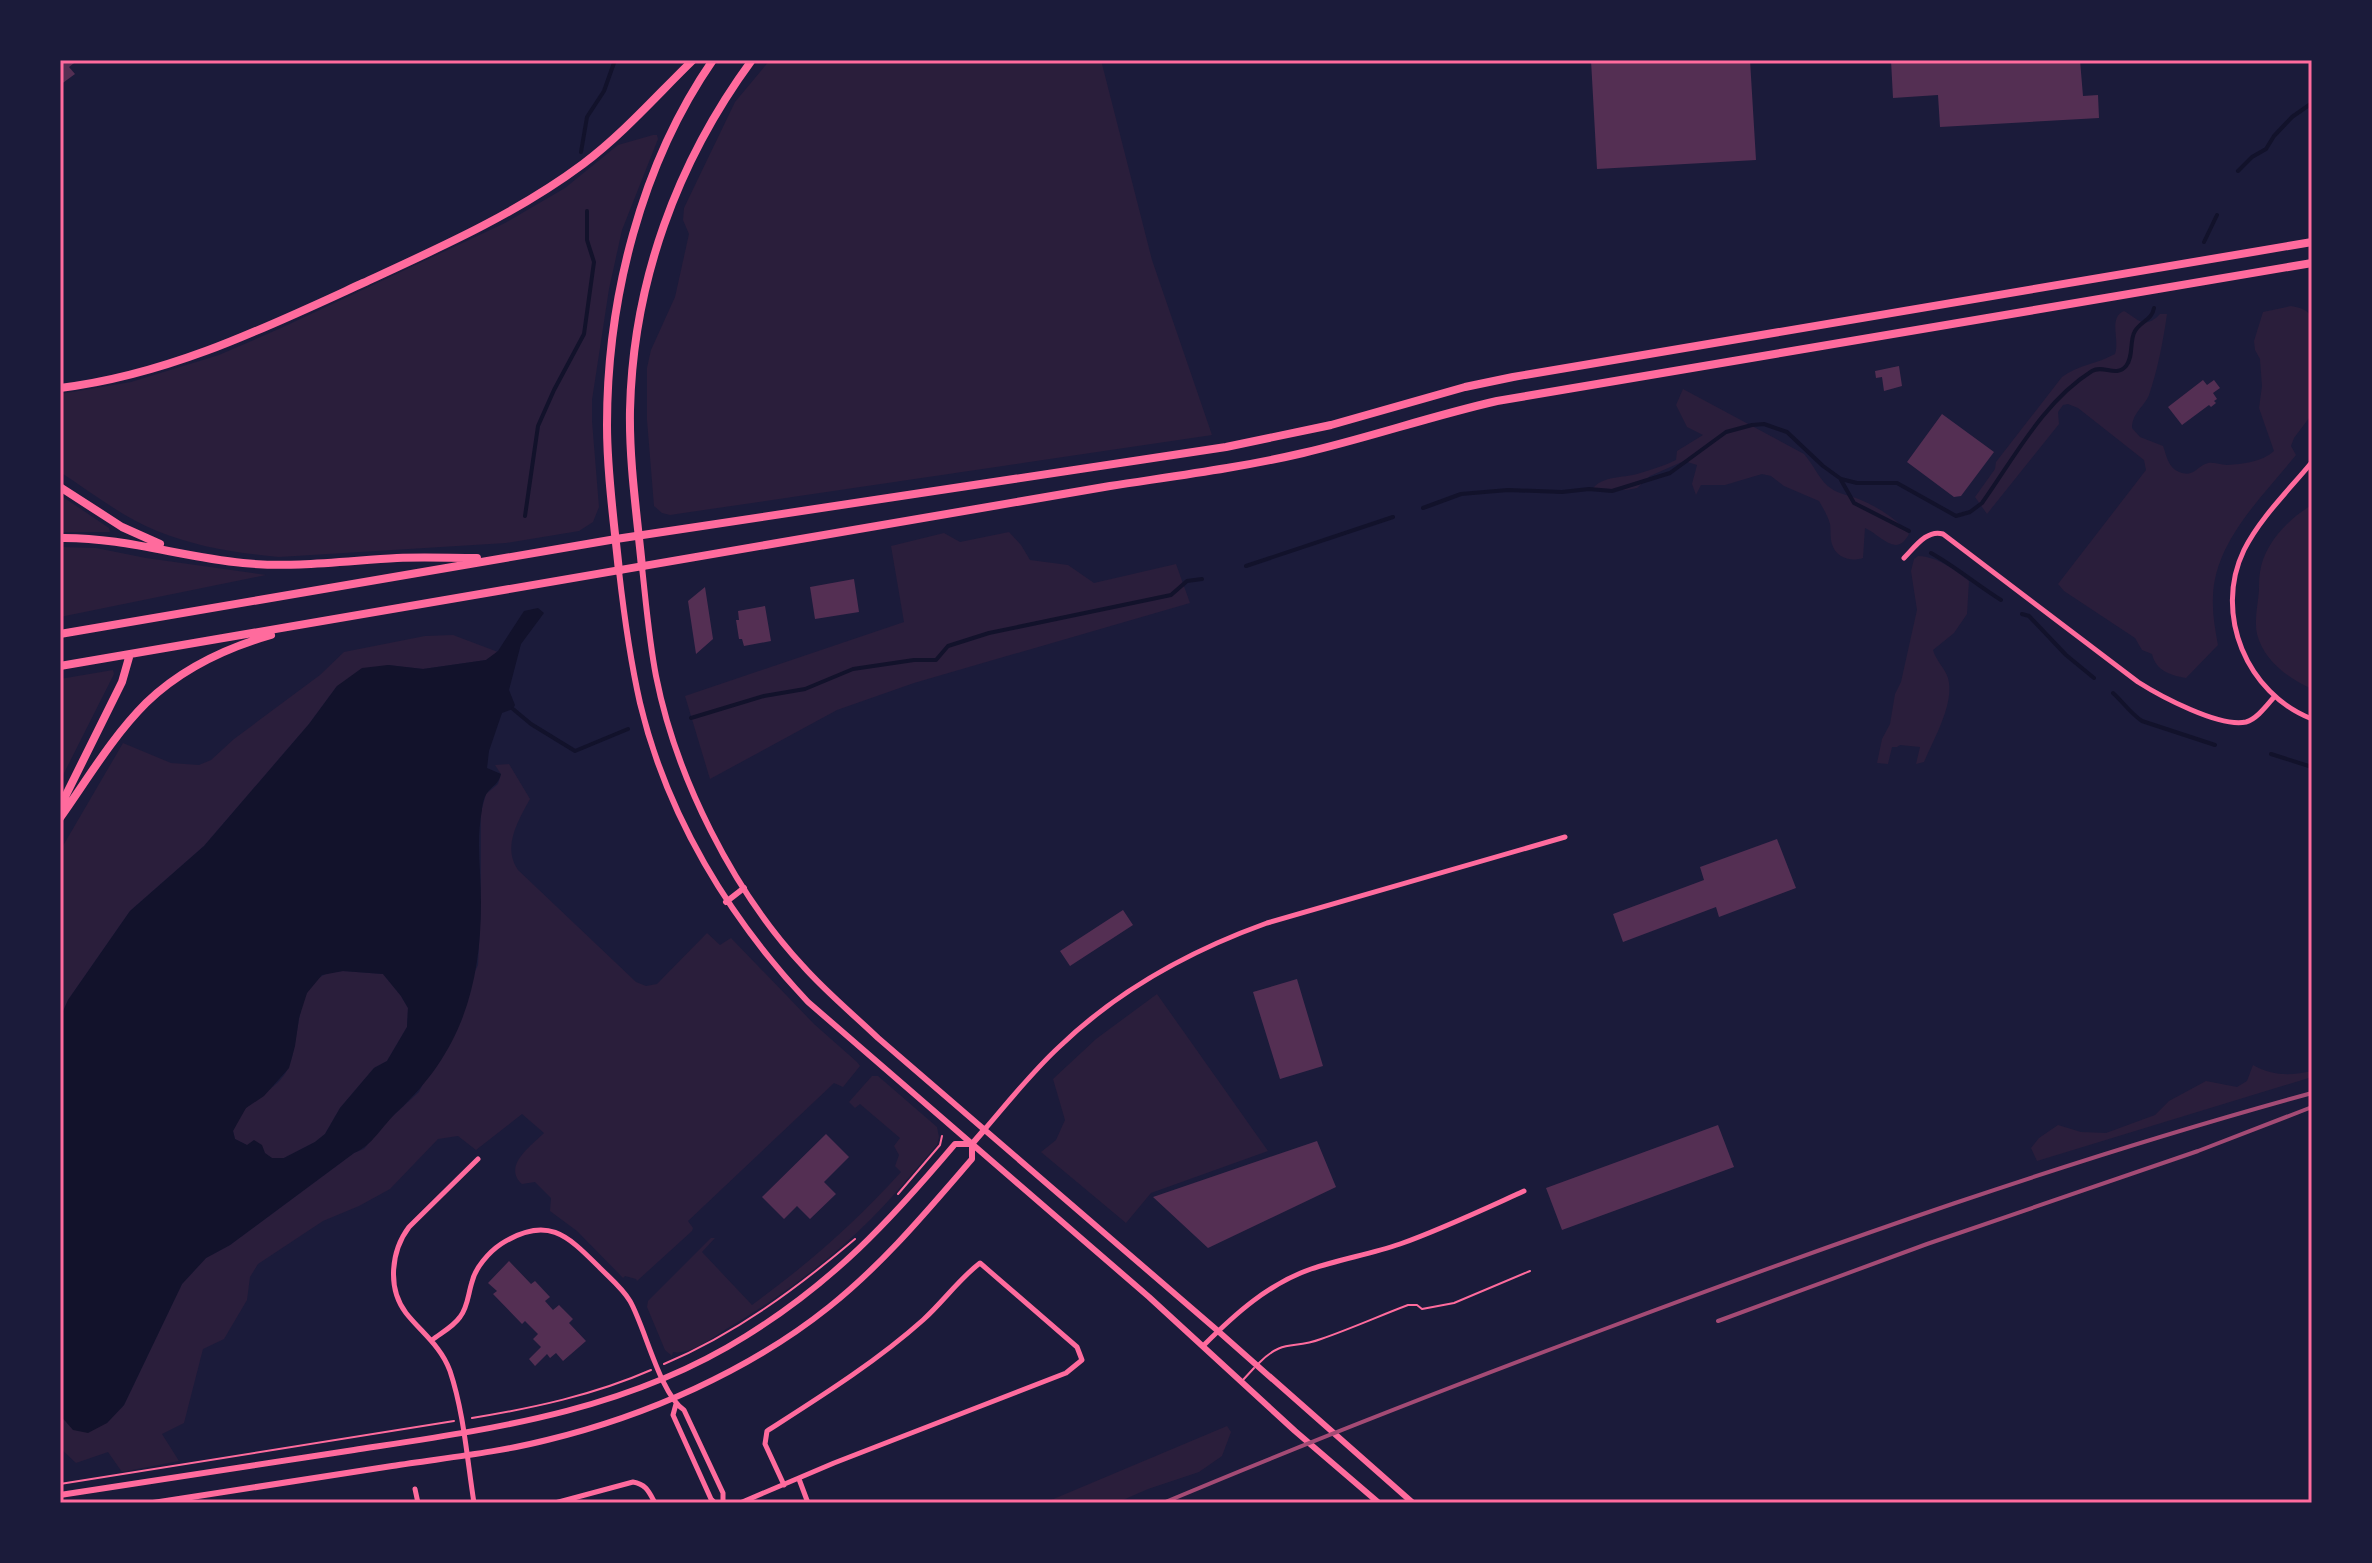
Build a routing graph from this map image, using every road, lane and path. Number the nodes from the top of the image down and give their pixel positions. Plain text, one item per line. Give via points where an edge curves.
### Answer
1 (693, 60) edge
2 (713, 60) edge
3 (752, 60) edge
4 (2312, 242) edge
5 (2312, 263) edge
6 (60, 388) edge
7 (2312, 462) edge
8 (60, 487) edge
9 (639, 536) junction
10 (60, 538) edge
11 (616, 539) junction
12 (183, 552) junction
13 (1904, 558) dead end
14 (499, 559) junction
15 (642, 567) junction
16 (619, 571) junction
17 (306, 624) junction
18 (60, 634) edge
19 (130, 654) junction
20 (60, 666) edge
21 (2275, 696) junction
22 (2312, 719) edge
23 (60, 807) edge
24 (60, 818) edge
25 (1565, 837) dead end
26 (744, 888) junction
27 (726, 902) junction
28 (985, 1129) junction
29 (942, 1136) dead end
30 (972, 1144) junction
31 (478, 1159) dead end
32 (1524, 1191) dead end
33 (896, 1196) dead end
34 (854, 1239) dead end
35 (1530, 1271) dead end
36 (1218, 1331) junction
37 (432, 1340) junction
38 (1203, 1346) junction
39 (1257, 1365) junction
40 (658, 1367) junction
41 (663, 1378) junction
42 (1241, 1382) junction
43 (674, 1402) junction
44 (461, 1420) junction
45 (463, 1432) junction
46 (467, 1454) junction
47 (799, 1479) junction
48 (60, 1484) edge
49 (784, 1485) junction
50 (415, 1489) dead end
51 (60, 1495) edge
52 (153, 1503) edge
53 (418, 1503) edge
54 (474, 1503) edge
55 (555, 1503) edge
56 (655, 1503) edge
57 (715, 1503) edge
58 (723, 1503) edge
59 (740, 1503) edge
60 (808, 1503) edge
61 (1379, 1503) edge
62 (1413, 1503) edge

1 - 6 main road via 593,157 496,219 242,337 126,377
2 - 11 main road via 661,157 620,288 607,427
3 - 9 main road via 692,154 648,279 630,411
4 - 9 main road via 1513,377 1226,447
5 - 15 main road via 1497,401 1237,467
7 - 21 street via 2249,542 2234,586 2239,645
8 - 12 main road via 122,527
9 - 11 main road
9 - 15 main road
10 - 12 main road via 99,538
11 - 14 main road
11 - 16 main road
12 - 14 main road via 287,565 419,557
13 - 21 street via 1929,534 1943,534 2138,682 2189,709 2245,722
14 - 18 main road
15 - 16 main road
15 - 26 street via 649,637 667,721 700,809
16 - 17 main road
16 - 27 street via 631,660 652,745 685,827
17 - 19 main road
17 - 24 main road via 227,649 156,694 113,743
19 - 20 main road
19 - 23 main road via 122,682
21 - 22 street
25 - 28 street via 1267,923 1189,957 1071,1036
26 - 27 street
26 - 28 street via 827,991
27 - 30 street via 808,1002
28 - 30 street
28 - 36 street
29 - 33 path
30 - 38 street
30 - 41 street via 955,1144 900,1209 794,1305
30 - 43 street via 972,1159 869,1273 794,1332
31 - 37 street via 409,1227 395,1254 393,1275 404,1310
32 - 36 street via 1431,1233 1280,1283
34 - 40 path via 746,1321
35 - 39 lane via 1446,1306 1408,1305 1316,1341 1282,1347
36 - 38 street
36 - 39 street
37 - 40 street via 462,1316 472,1280 498,1246 543,1230 564,1235 630,1300
37 - 44 street via 446,1360
38 - 42 street
39 - 42 lane
39 - 62 street
40 - 41 street
40 - 44 path via 576,1397
41 - 43 street
41 - 45 street via 567,1412
42 - 61 street
43 - 46 street via 544,1441
43 - 57 street via 673,1415
43 - 58 street via 685,1413
44 - 45 street
44 - 48 path
45 - 46 street
45 - 51 street
46 - 52 street
46 - 54 street
47 - 49 street
47 - 49 street via 1066,1373 1082,1360 1077,1347 980,1263 923,1320 843,1382 767,1431 765,1444
47 - 60 street
49 - 59 street
50 - 53 street
55 - 56 street via 633,1482 641,1483

